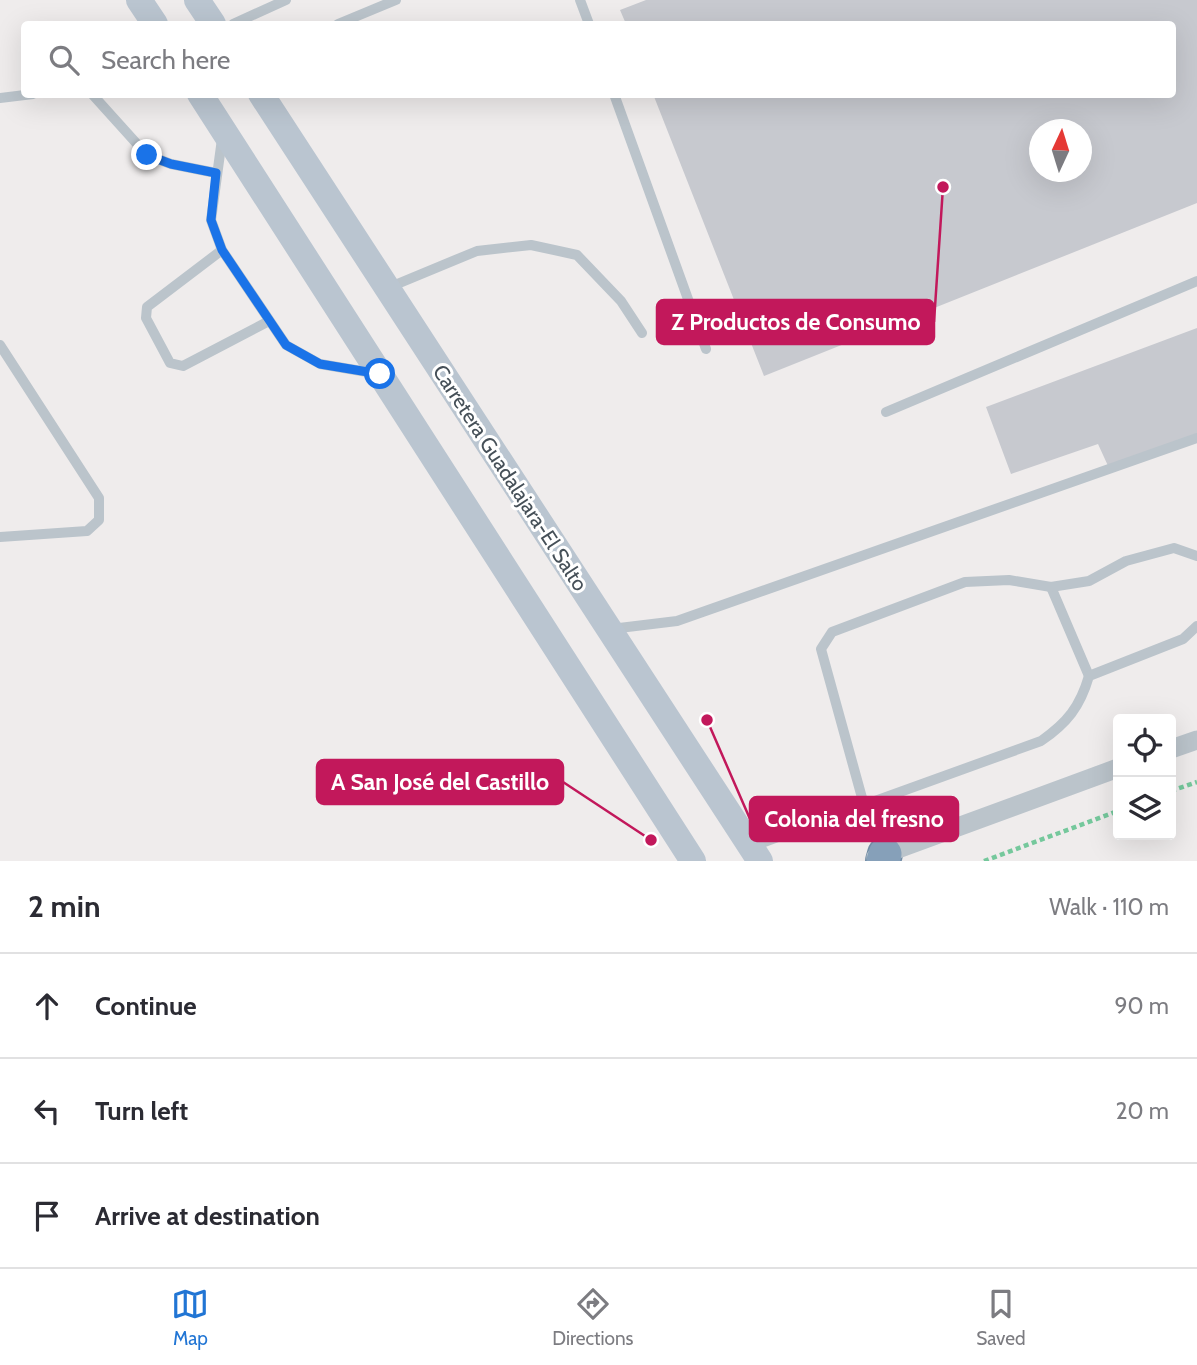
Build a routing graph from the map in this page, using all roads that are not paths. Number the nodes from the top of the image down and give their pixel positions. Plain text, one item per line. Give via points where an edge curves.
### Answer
1 (139, 0) edge
2 (197, 0) edge
3 (286, 0) edge
4 (396, 0) edge
5 (580, 0) edge
6 (153, 21) edge
7 (211, 21) edge
8 (240, 21) edge
9 (345, 21) edge
10 (588, 21) edge
11 (21, 96) edge
12 (96, 98) edge
13 (203, 98) edge
14 (264, 98) edge
15 (615, 98) edge
16 (0, 99) edge
17 (224, 132) junction
18 (216, 173) junction
19 (222, 250) junction
20 (1197, 281) edge
21 (389, 288) junction
22 (269, 321) junction
23 (642, 333) dead end
24 (0, 345) edge
25 (706, 349) dead end
26 (380, 374) junction
27 (886, 412) dead end
28 (1197, 438) edge
29 (0, 537) edge
30 (1197, 556) edge
31 (1051, 587) junction
32 (1197, 626) edge
33 (607, 630) junction
34 (1089, 676) junction
35 (1197, 740) edge
36 (1176, 747) edge
37 (1113, 770) edge
38 (864, 805) junction
39 (755, 854) edge
40 (879, 859) edge
41 (693, 861) edge

1 - 6 main road
2 - 7 main road
3 - 8 lane
4 - 9 lane
5 - 10 lane
11 - 16 lane
12 - 18 lane via 147,155
13 - 17 main road
14 - 21 main road, Carretera Guadalajara-El Salto
15 - 25 lane
17 - 18 lane
17 - 26 main road
18 - 19 lane via 211,220
19 - 22 lane
19 - 22 lane via 146,307 146,318 170,363 183,366
20 - 27 lane
21 - 23 lane via 477,251 531,245 577,256 621,301
21 - 33 main road, Carretera Guadalajara-El Salto
22 - 26 lane via 286,345 320,364
24 - 29 lane via 99,498 99,520 87,531
26 - 41 main road
28 - 33 lane via 677,621
30 - 31 lane via 1174,548 1126,561 1089,581
31 - 34 lane
31 - 38 lane via 1009,580 965,582 832,632 821,649
32 - 34 lane via 1183,639
33 - 39 main road, Carretera Guadalajara-El Salto
34 - 38 lane via 1081,703 1064,725 1041,741
35 - 36 street
37 - 40 street
38 - 39 lane

